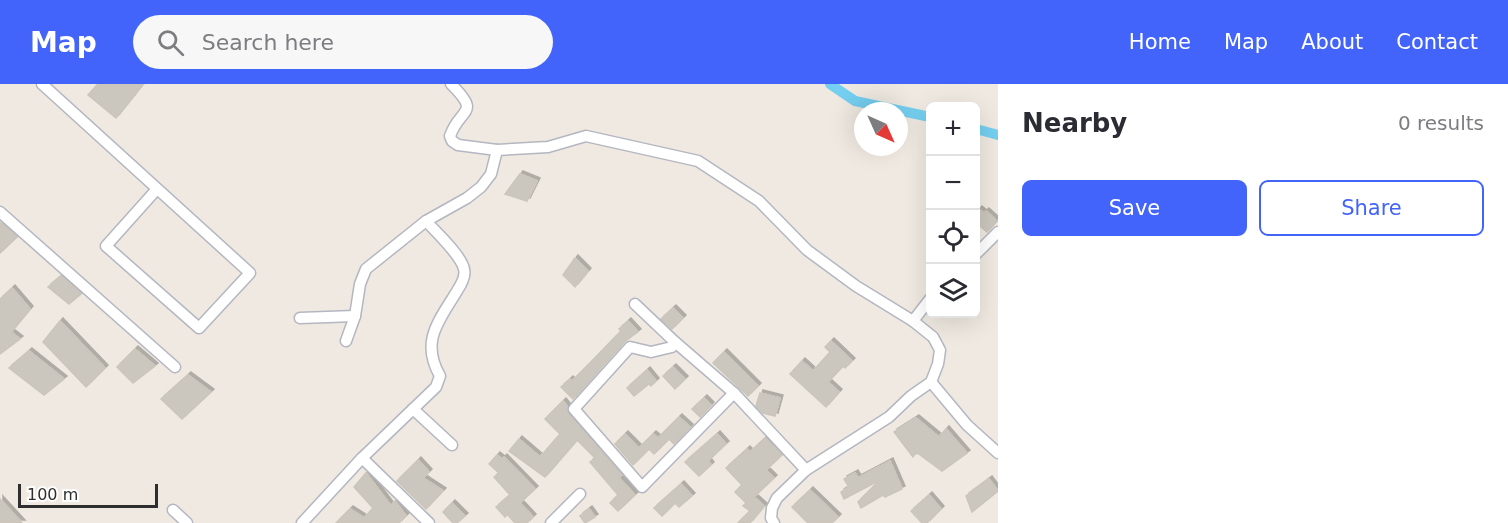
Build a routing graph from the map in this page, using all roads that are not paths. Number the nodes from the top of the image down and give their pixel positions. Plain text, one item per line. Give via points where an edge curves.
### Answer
1 (42, 84) edge
2 (451, 84) edge
3 (497, 150) junction
4 (157, 189) junction
5 (0, 212) edge
6 (426, 221) junction
7 (998, 232) edge
8 (980, 249) edge
9 (635, 304) dead end
10 (926, 304) edge
11 (355, 316) junction
12 (300, 318) dead end
13 (913, 321) junction
14 (346, 341) dead end
15 (675, 342) junction
16 (176, 368) dead end
17 (931, 382) junction
18 (734, 393) junction
19 (413, 409) junction
20 (452, 446) dead end
21 (998, 453) edge
22 (362, 458) junction
23 (806, 470) junction
24 (580, 494) dead end
25 (173, 510) dead end
26 (187, 523) edge
27 (302, 523) edge
28 (429, 523) edge
29 (550, 523) edge
30 (774, 523) edge

1 - 4 street
2 - 3 street via 468,107 453,128 452,141
3 - 6 street via 491,174 481,187
3 - 13 street via 549,147 586,136 698,161 759,201 807,250
4 - 4 street via 250,273 199,328 106,246
5 - 16 street
6 - 11 street via 366,269
6 - 19 street via 465,270 462,283 433,330 431,348 440,376 436,387
7 - 8 street
9 - 15 street
10 - 13 street
11 - 12 street
11 - 14 street
13 - 17 street via 933,337 940,350
15 - 18 street
15 - 18 street via 672,347 651,352 630,347 574,409 642,487
17 - 21 street via 967,425
17 - 23 street via 889,417
18 - 23 street
19 - 20 street
19 - 22 street
22 - 27 street
22 - 28 street
23 - 30 street via 777,498 772,508
24 - 29 street
25 - 26 street

